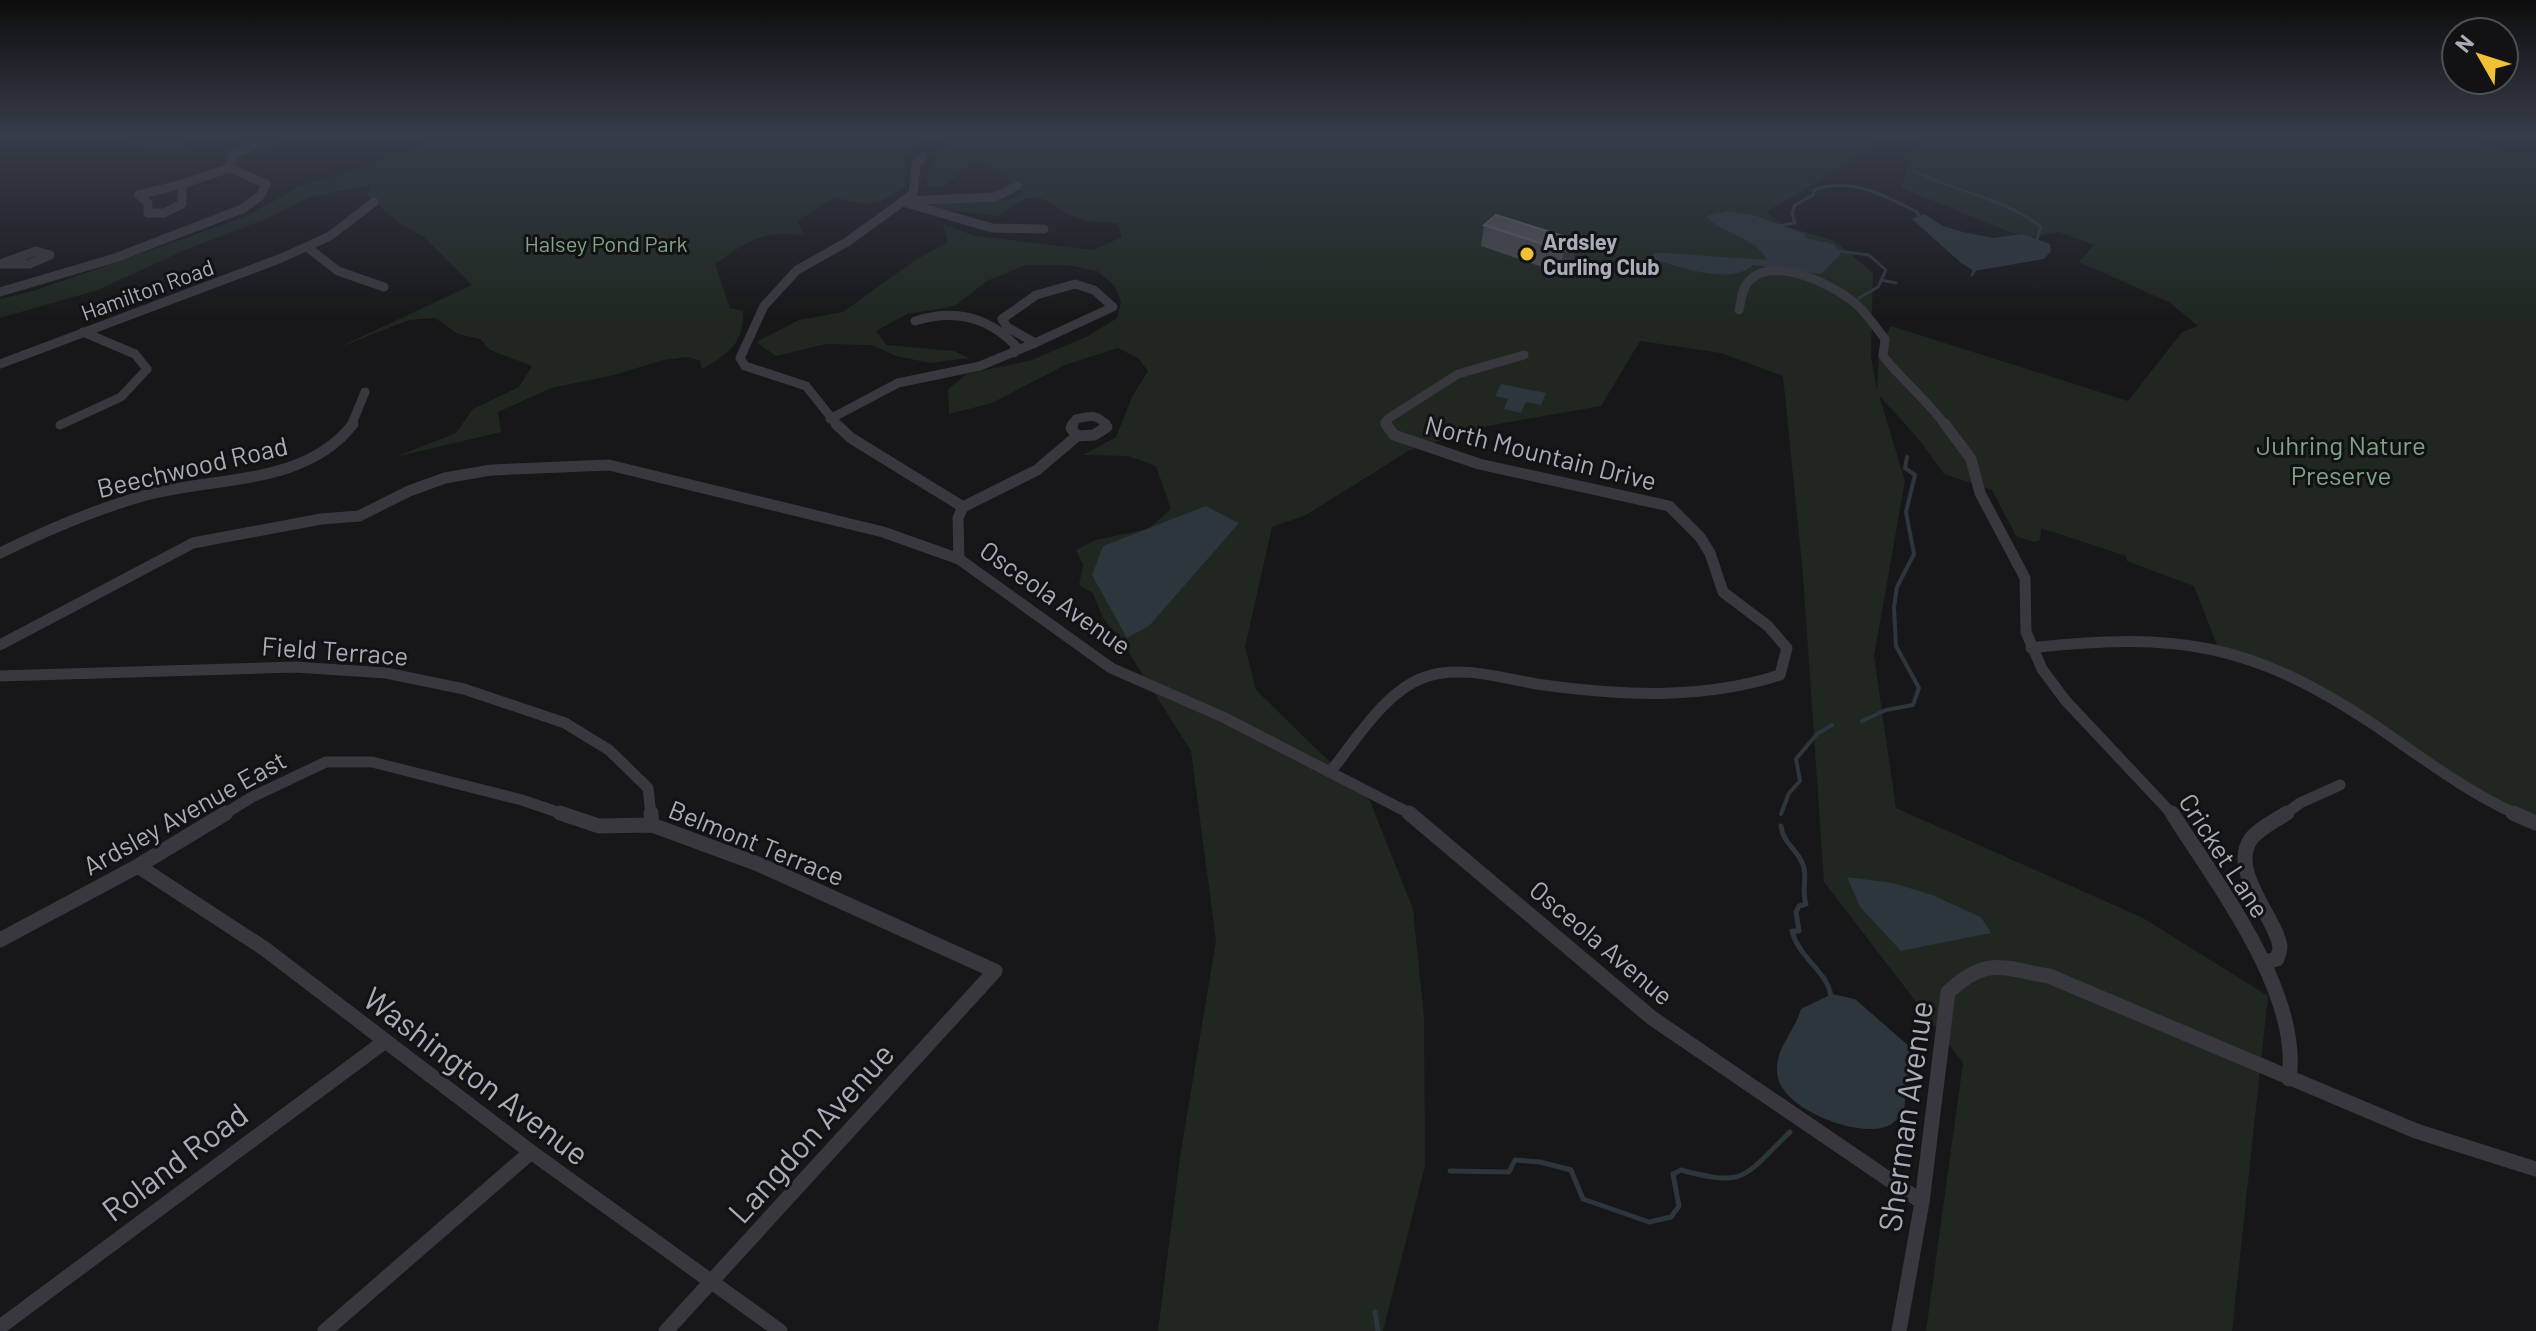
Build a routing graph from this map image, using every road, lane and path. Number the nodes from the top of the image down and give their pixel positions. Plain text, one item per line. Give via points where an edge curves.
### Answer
1 (139, 195) edge
2 (182, 195) edge
3 (260, 195) edge
4 (912, 195) edge
5 (1008, 195) edge
6 (374, 202) dead end
7 (903, 202) junction
8 (1044, 229) dead end
9 (307, 247) junction
10 (384, 287) dead end
11 (0, 292) edge
12 (1739, 310) dead end
13 (915, 321) dead end
14 (83, 332) junction
15 (1035, 343) junction
16 (1014, 353) junction
17 (1524, 355) dead end
18 (0, 364) edge
19 (365, 392) dead end
20 (830, 419) junction
21 (60, 425) dead end
22 (1077, 436) dead end
23 (963, 507) junction
24 (0, 553) edge
25 (959, 559) junction
26 (0, 645) edge
27 (2031, 648) junction
28 (0, 676) edge
29 (400, 769) joint
30 (1331, 771) junction
31 (2340, 785) dead end
32 (2536, 823) edge
33 (652, 825) junction
34 (138, 866) junction
35 (0, 940) edge
36 (2265, 962) junction
37 (995, 971) joint
38 (384, 1042) junction
39 (2289, 1079) junction
40 (531, 1152) junction
41 (2536, 1169) edge
42 (1922, 1202) junction
43 (711, 1281) junction
44 (0, 1327) edge
45 (325, 1331) edge
46 (666, 1331) edge
47 (780, 1331) edge
48 (1899, 1331) edge

1 - 2 street via 148,203 148,213 164,213 182,204
3 - 11 street via 242,209 115,258
4 - 7 street
5 - 7 street via 922,196
6 - 9 street, Hamilton Road via 347,225
7 - 8 street via 995,227
7 - 20 street via 797,270 764,306 744,346 740,358 745,366 806,386
9 - 10 street via 338,271
9 - 14 street, Hamilton Road
12 - 27 street via 1749,280 1772,271 1818,282 1857,304 1885,339 1883,356 1924,397 1971,459 1980,493 2025,578
13 - 16 street via 944,314 983,319 1006,333
14 - 18 street, Hamilton Road
14 - 21 street via 108,346 130,350 143,358 147,369 130,391
15 - 15 street via 1108,311 1113,307 1088,287 1070,284 1044,293 1002,319
15 - 16 street
16 - 20 street via 980,366 898,383
17 - 30 street, North Mountain Drive via 1458,374 1389,418 1388,431 1479,464 1669,506 1700,537 1723,592 1768,626 1787,648 1780,675 1753,686 1596,693 1453,673 1423,677 1387,704
19 - 24 street, Beechwood Road via 356,425 320,455 286,470 182,487 99,509
20 - 23 street via 851,438
22 - 23 street via 1037,470
23 - 25 street via 958,518
25 - 26 street, Osceola Avenue via 883,532 609,465 491,470 445,478 359,516 193,543
25 - 30 street, Osceola Avenue via 1111,668
27 - 32 street via 2156,641 2210,648 2264,664 2306,683 2466,789
27 - 36 street, Cricket Lane via 2065,700 2167,805
28 - 33 street, Field Terrace via 295,667 386,673 464,689 565,723 609,750 648,788
29 - 33 street, Belmont Terrace via 599,826
29 - 34 street, Ardsley Avenue East via 372,762 326,762 252,797
30 - 42 street, Osceola Avenue via 1413,815 1652,1018
31 - 36 street via 2300,803 2251,839 2249,881 2280,946 2277,959
33 - 37 street, Belmont Terrace via 758,864
34 - 35 street, Ardsley Avenue East
34 - 38 street, Washington Avenue via 265,949
36 - 39 street, Cricket Lane via 2286,1028 2292,1059
37 - 43 street, Langdon Avenue
38 - 40 street, Washington Avenue
38 - 44 street, Roland Road
39 - 41 street, Sherman Avenue via 2416,1131
39 - 42 street, Sherman Avenue via 2073,984 1991,966 1970,972 1948,992
40 - 43 street, Washington Avenue
40 - 45 street
42 - 48 street, Sherman Avenue
43 - 46 street, Langdon Avenue
43 - 47 street, Washington Avenue

